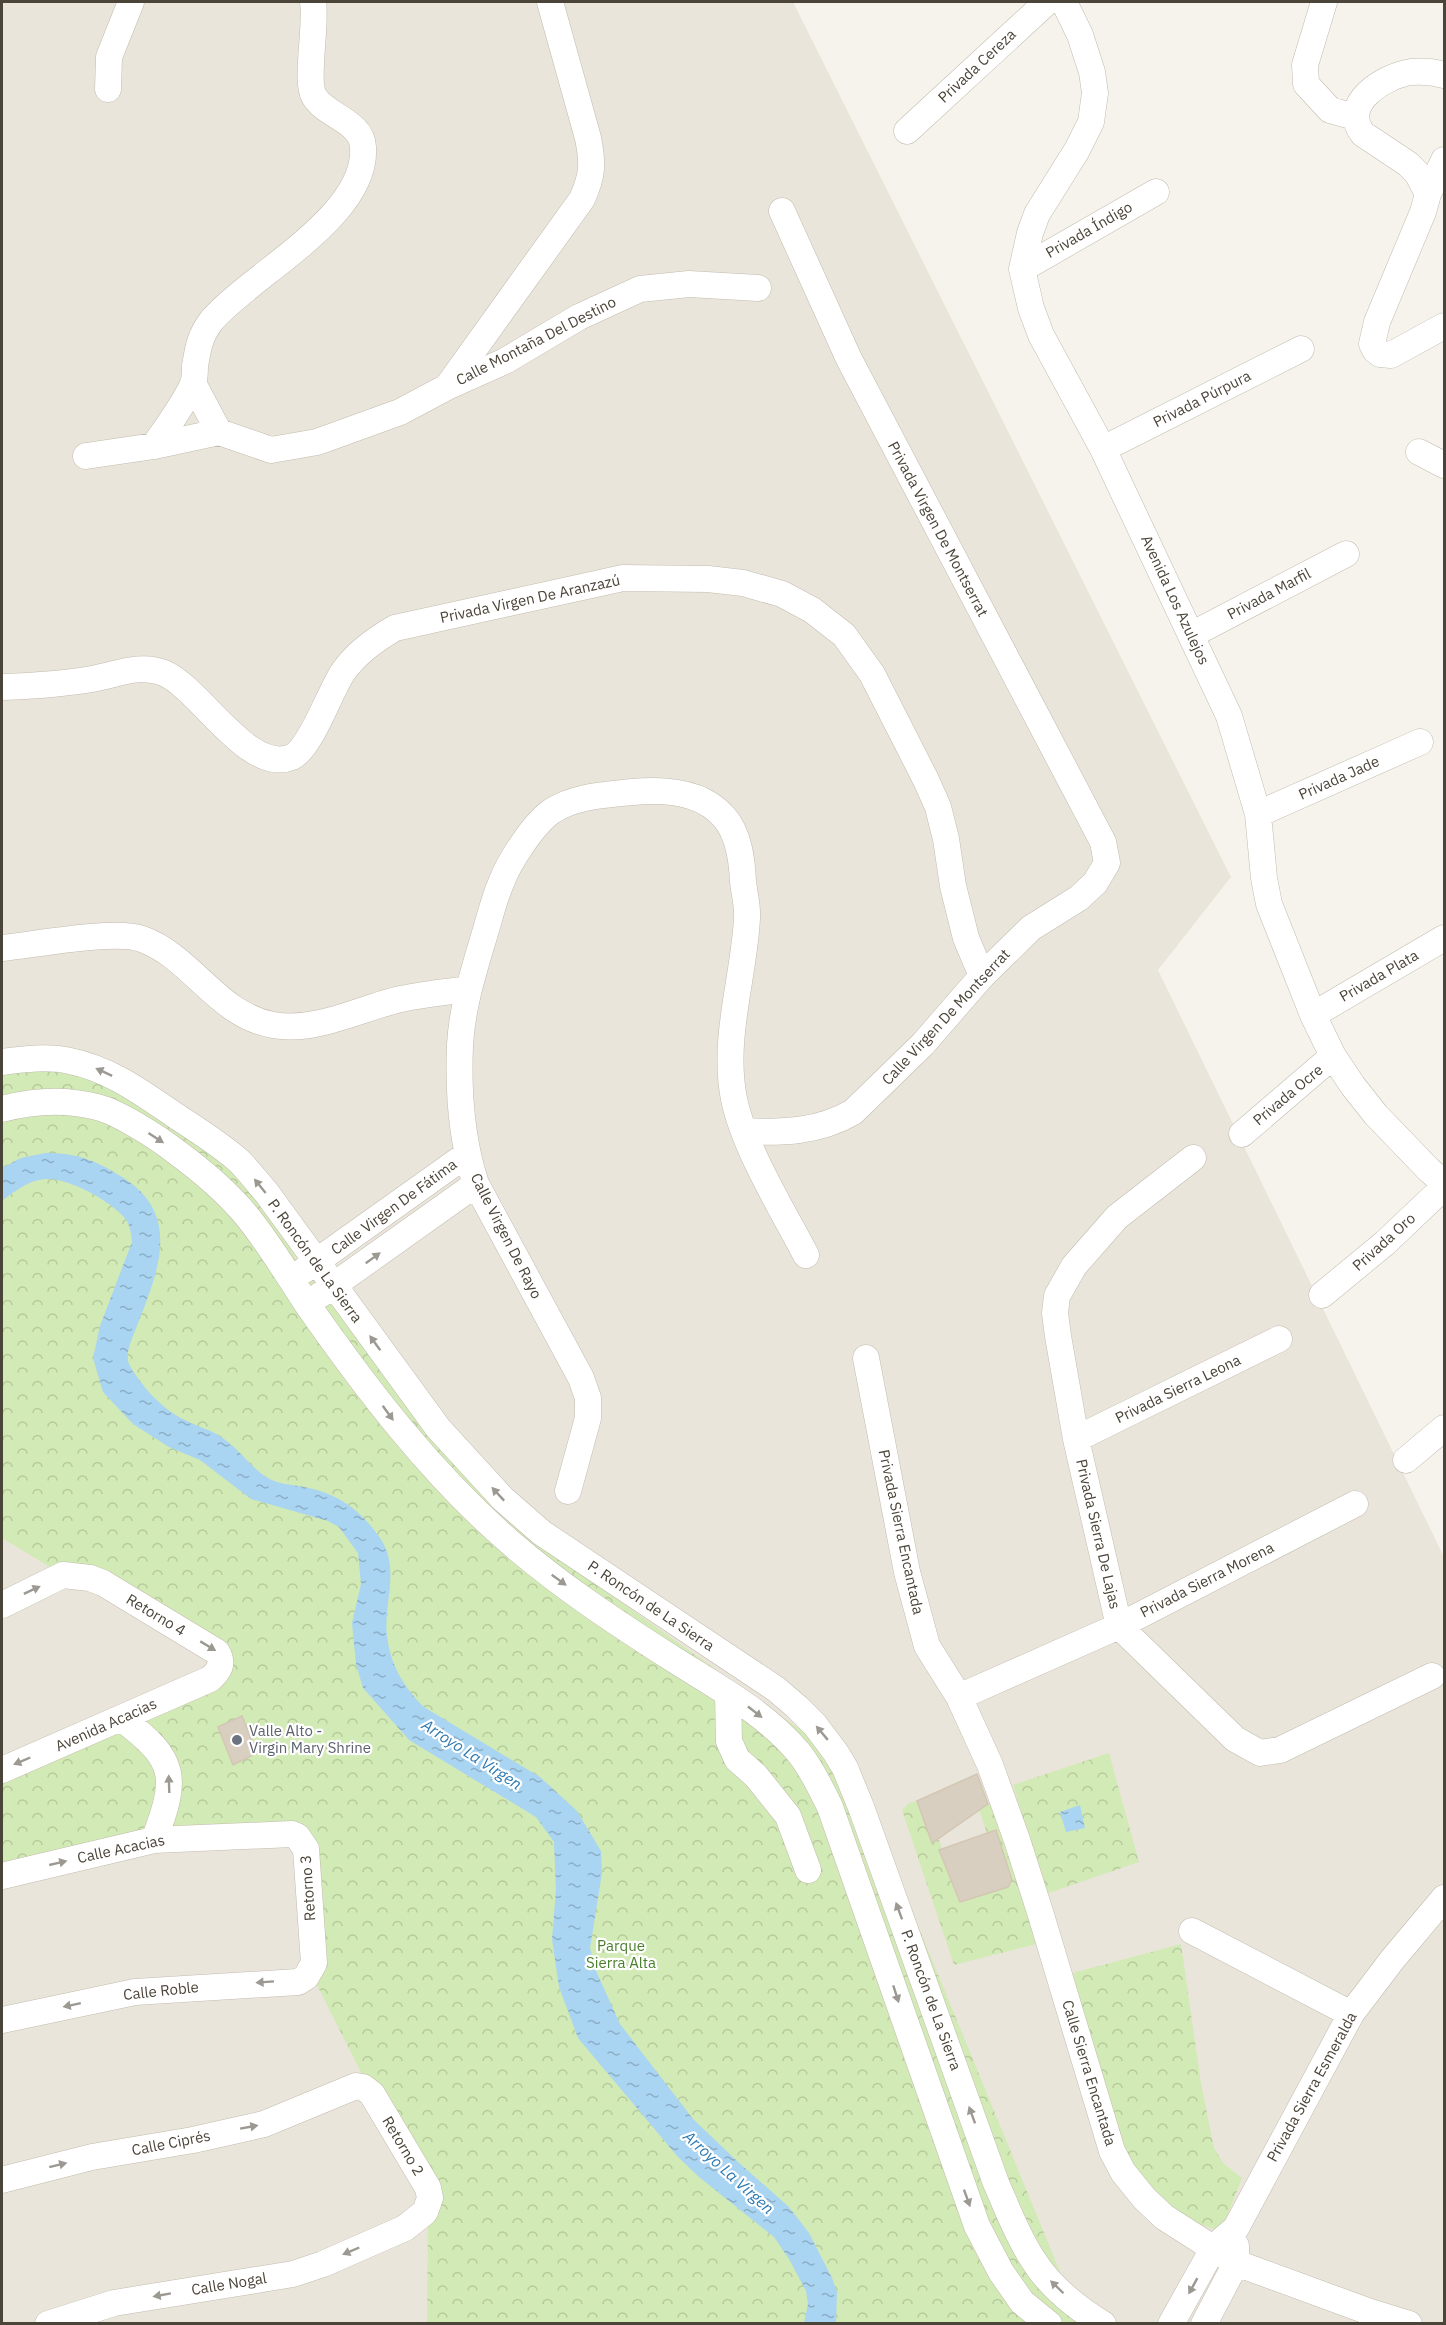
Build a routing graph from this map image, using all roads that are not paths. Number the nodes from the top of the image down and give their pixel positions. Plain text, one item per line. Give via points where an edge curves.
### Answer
1 (131, 2) edge
2 (313, 2) edge
3 (550, 2) edge
4 (1047, 2) edge
5 (1064, 2) edge
6 (1323, 2) edge
7 (1444, 75) edge
8 (108, 89) dead end
9 (1355, 117) junction
10 (907, 131) dead end
11 (1444, 160) edge
12 (1156, 192) dead end
13 (1428, 194) junction
14 (782, 211) dead end
15 (1022, 268) junction
16 (758, 288) dead end
17 (1444, 326) edge
18 (1301, 349) dead end
19 (193, 383) junction
20 (447, 387) junction
21 (219, 432) junction
22 (154, 446) junction
23 (1103, 449) junction
24 (1419, 452) dead end
25 (86, 456) dead end
26 (1444, 465) edge
27 (1346, 554) dead end
28 (1191, 635) junction
29 (2, 687) edge
30 (1420, 742) dead end
31 (1258, 814) junction
32 (1103, 842) joint
33 (1444, 938) edge
34 (2, 946) edge
35 (982, 976) junction
36 (469, 989) junction
37 (1313, 1015) junction
38 (1333, 1056) junction
39 (2, 1062) edge
40 (2, 1109) edge
41 (744, 1131) junction
42 (1242, 1134) dead end
43 (466, 1155) junction
44 (1193, 1158) dead end
45 (1441, 1175) edge
46 (476, 1184) junction
47 (806, 1256) dead end
48 (317, 1262) junction
49 (291, 1279) junction
50 (333, 1286) junction
51 (1322, 1294) dead end
52 (308, 1304) junction
53 (1279, 1339) dead end
54 (866, 1358) dead end
55 (1444, 1428) edge
56 (1076, 1439) junction
57 (1406, 1460) dead end
58 (567, 1491) dead end
59 (1355, 1504) dead end
60 (2, 1605) edge
61 (1119, 1626) junction
62 (703, 1641) junction
63 (686, 1667) junction
64 (1432, 1676) dead end
65 (210, 1679) joint
66 (728, 1694) junction
67 (959, 1697) junction
68 (122, 1719) junction
69 (2, 1770) edge
70 (277, 1834) joint
71 (154, 1840) junction
72 (808, 1870) dead end
73 (2, 1876) edge
74 (1444, 1898) edge
75 (1192, 1931) dead end
76 (314, 1963) joint
77 (1351, 2014) junction
78 (2, 2020) edge
79 (336, 2093) joint
80 (2, 2180) edge
81 (405, 2228) joint
82 (1236, 2228) junction
83 (1214, 2247) junction
84 (1236, 2263) junction
85 (48, 2324) edge
86 (1049, 2324) edge
87 (1103, 2324) edge
88 (1171, 2324) edge
89 (1204, 2324) edge
90 (1409, 2324) edge

1 - 8 street via 109,57
2 - 19 street via 313,96 356,130 364,145 362,172 337,211 213,319 198,346
3 - 20 street via 588,138 591,179 582,199
4 - 10 street, Privada Cereza
5 - 15 street, Avenida Los Azulejos via 1092,72 1095,93 1091,122 1037,214
6 - 9 street via 1305,65 1306,84 1330,110
7 - 9 street via 1397,75 1364,97
9 - 13 street via 1363,134 1417,173
11 - 13 street
12 - 15 street, Privada Índigo
13 - 17 street via 1377,322 1372,344 1380,354 1390,355
14 - 32 street, Privada Virgen De Montserrat via 849,358
15 - 23 street, Avenida Los Azulejos via 1041,335
16 - 20 street, Calle Montaña Del Destino via 689,284 640,289 579,317 505,361
18 - 23 street, Privada Púrpura
19 - 21 street
19 - 22 street
20 - 21 street, Calle Montaña Del Destino via 400,412 317,442 271,450
21 - 22 street
22 - 25 street
23 - 28 street, Avenida Los Azulejos
24 - 26 street
27 - 28 street, Privada Marfil
28 - 31 street, Avenida Los Azulejos via 1229,716
29 - 35 street, Privada Virgen De Aranzazú via 92,679 144,669 162,673 180,682 245,746 263,757 282,759 293,756 304,745 343,671 374,640 395,628 623,578 743,583 812,610 844,635 872,674 938,807 966,938
30 - 31 street, Privada Jade
31 - 37 street, Avenida Los Azulejos via 1269,904
32 - 35 street, Calle Virgen De Montserrat via 1107,863 1095,883 1079,898 1031,928
33 - 37 street, Privada Plata
34 - 36 street via 106,937 141,939 172,957 231,1008 270,1025 288,1028 401,999
35 - 41 street, Calle Virgen De Montserrat via 923,1044 853,1112 812,1128 782,1133
36 - 41 street, Calle Virgen De Rayo via 501,882 536,825 551,812 571,801 597,795 660,790 686,794 710,806 724,817 735,836 748,916 730,1046 734,1101
36 - 43 street, Calle Virgen De Rayo via 460,1042 459,1089
37 - 38 street, Avenida Los Azulejos
38 - 42 street, Privada Ocre
38 - 45 street, Avenida Los Azulejos via 1376,1115
48 -> 39 street, P. Roncón de La Sierra via 266,1192 237,1160 122,1080 69,1060
40 -> 49 street, P. Roncón de La Sierra via 49,1102 99,1107 149,1134 191,1163 233,1200
41 - 47 street, Calle Virgen De Rayo
43 - 46 street, Calle Virgen De Rayo
43 - 48 street, Calle Virgen De Fátima
44 - 56 street, Privada Sierra De Lajas via 1117,1217 1074,1266 1057,1296 1058,1336
45 - 51 street, Privada Oro via 1385,1243
50 -> 46 street, Calle Virgen De Fátima
46 - 58 street, Calle Virgen De Rayo via 588,1398 588,1418
48 - 49 street, Calle Virgen De Fátima
48 - 50 street, P. Roncón de La Sierra
49 - 52 street, P. Roncón de La Sierra
50 - 52 street, Calle Virgen De Fátima
62 -> 50 street, P. Roncón de La Sierra via 542,1533 503,1500 438,1428
52 -> 63 street, P. Roncón de La Sierra via 394,1421 446,1481 512,1544
53 - 56 street, Privada Sierra Leona
54 - 67 street, Privada Sierra Encantada via 917,1612 927,1646
55 - 57 street
56 - 61 street, Privada Sierra De Lajas
59 - 61 street, Privada Sierra Morena
60 -> 65 street, Retorno 4 via 63,1575 90,1578 217,1652 221,1658 219,1671
61 - 64 street, Privada Sierra De Lajas via 1235,1739 1260,1753 1280,1750
61 - 67 street, Privada Sierra Morena
62 - 63 street
87 -> 62 street, P. Roncón de La Sierra via 1054,2284 1021,2240 996,2183 841,1760 797,1707
63 - 66 street, P. Roncón de La Sierra
65 - 68 street, Avenida Acacias
66 - 72 street via 729,1741 737,1759 788,1816
66 -> 86 street, P. Roncón de La Sierra via 800,1754 830,1807 977,2226 1022,2302
67 - 83 street, Calle Sierra Encantada via 990,1764 1017,1840 1112,2151 1123,2172 1150,2205
68 -> 69 street, Avenida Acacias
71 -> 68 street via 167,1808 171,1784 164,1758 147,1738
70 - 71 street, Calle Acacias
70 - 76 street, Retorno 3 via 297,1836 306,1849
73 -> 71 street, Calle Acacias
74 - 77 street, Privada Sierra Esmeralda
75 - 77 street
76 -> 78 street, Calle Roble via 298,1982 135,1992
77 - 82 street, Privada Sierra Esmeralda
80 -> 79 street, Calle Ciprés via 92,2157 264,2124
79 - 81 street, Retorno 2 via 356,2086 368,2090 428,2188 430,2198 425,2212
81 -> 85 street, Calle Nogal via 292,2274 114,2303
82 - 83 street, Privada Sierra Esmeralda
82 - 84 street, Privada Sierra Esmeralda
83 - 84 street, Calle Sierra Encantada
83 -> 88 street
84 - 89 street
84 - 90 street, Calle Sierra Encantada

